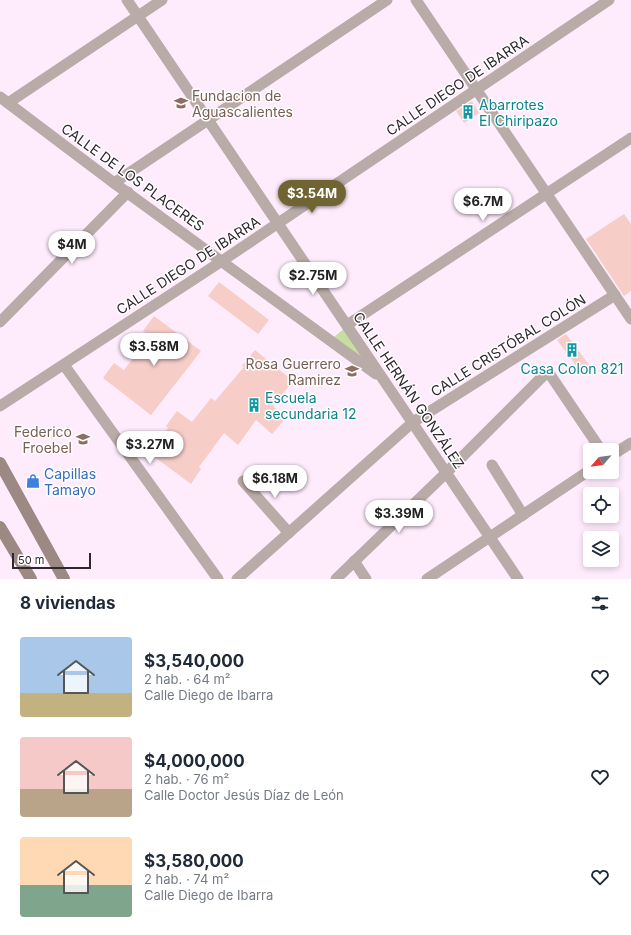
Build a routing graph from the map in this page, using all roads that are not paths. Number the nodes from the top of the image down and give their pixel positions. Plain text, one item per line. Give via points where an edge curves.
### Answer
1 (127, 0) edge
2 (162, 0) edge
3 (388, 0) edge
4 (416, 0) edge
5 (609, 0) edge
6 (138, 16) junction
7 (476, 89) junction
8 (4, 100) edge
9 (208, 120) junction
10 (631, 138) edge
11 (114, 183) junction
12 (128, 192) junction
13 (546, 194) junction
14 (278, 224) junction
15 (222, 261) junction
16 (615, 295) junction
17 (631, 319) edge
18 (0, 322) edge
19 (347, 325) junction
20 (64, 365) junction
21 (383, 379) junction
22 (0, 406) edge
23 (412, 422) junction
24 (595, 443) edge
25 (631, 443) edge
26 (619, 451) edge
27 (0, 463) edge
28 (492, 465) dead end
29 (446, 473) junction
30 (583, 475) edge
31 (243, 481) dead end
32 (523, 515) junction
33 (0, 527) edge
34 (289, 533) junction
35 (490, 537) junction
36 (354, 561) junction
37 (31, 579) edge
38 (64, 579) edge
39 (218, 579) edge
40 (237, 579) edge
41 (336, 579) edge
42 (366, 579) edge
43 (428, 579) edge
44 (518, 579) edge

1 - 6 street, CALLE HERNÁN GONZÁLEZ
2 - 6 street
3 - 9 street
4 - 7 street
5 - 7 street, CALLE DIEGO DE IBARRA
6 - 8 street
6 - 9 street, CALLE HERNÁN GONZÁLEZ
7 - 13 street
7 - 14 street, CALLE DIEGO DE IBARRA
8 - 11 street, CALLE DE LOS PLACERES
9 - 11 street
9 - 14 street, CALLE HERNÁN GONZÁLEZ
10 - 13 street
11 - 12 street, CALLE DE LOS PLACERES
12 - 15 street, CALLE DE LOS PLACERES
12 - 18 street
13 - 16 street
13 - 19 street
14 - 15 street, CALLE DIEGO DE IBARRA
14 - 19 street, CALLE HERNÁN GONZÁLEZ
15 - 20 street, CALLE DIEGO DE IBARRA
15 - 21 street, CALLE DE LOS PLACERES
16 - 17 street
16 - 23 street, CALLE CRISTÓBAL COLÓN
19 - 21 street, CALLE HERNÁN GONZÁLEZ
20 - 22 street, CALLE DIEGO DE IBARRA
20 - 39 street
21 - 23 street, CALLE HERNÁN GONZÁLEZ
23 - 29 street, CALLE HERNÁN GONZÁLEZ
23 - 34 street, CALLE CRISTÓBAL COLÓN
24 - 29 street via 548,374 544,375
25 - 26 street
27 - 38 main road
28 - 32 street
29 - 35 street, CALLE HERNÁN GONZÁLEZ
29 - 36 street
30 - 32 street
31 - 34 street
32 - 35 street
33 - 37 main road
34 - 40 street, CALLE CRISTÓBAL COLÓN
35 - 43 street
35 - 44 street, CALLE HERNÁN GONZÁLEZ
36 - 41 street
36 - 42 street

